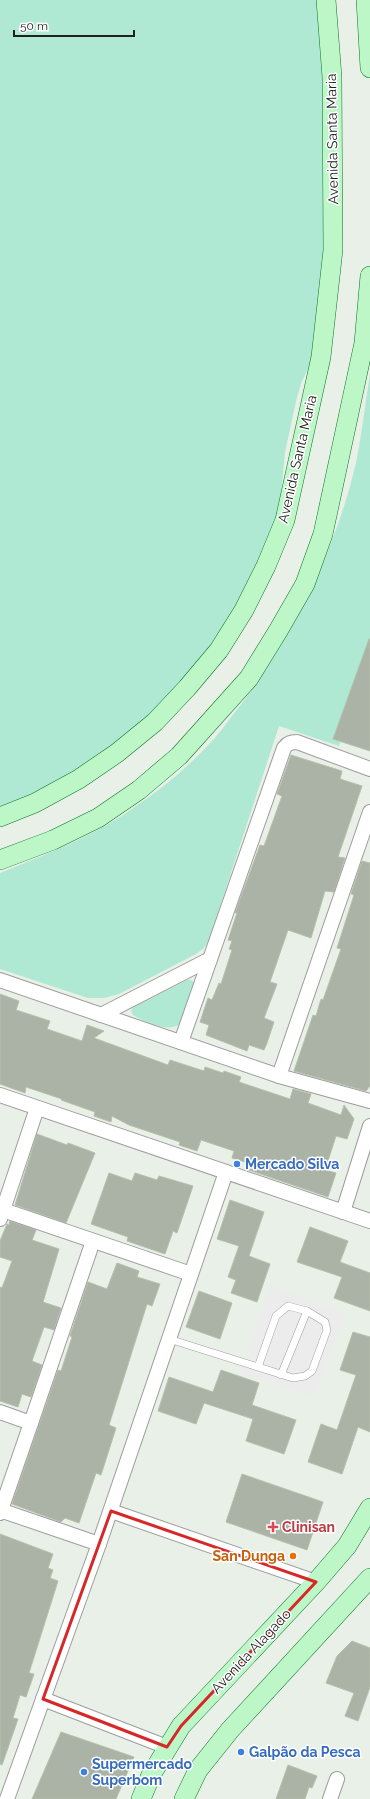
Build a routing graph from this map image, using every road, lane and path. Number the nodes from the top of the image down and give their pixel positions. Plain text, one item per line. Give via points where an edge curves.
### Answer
1 (326, 0) edge
2 (366, 0) edge
3 (370, 68) edge
4 (370, 276) edge
5 (367, 344) edge
6 (370, 769) edge
7 (370, 812) edge
8 (0, 817) edge
9 (0, 860) edge
10 (210, 959) junction
11 (0, 980) edge
12 (101, 1015) junction
13 (181, 1042) junction
14 (279, 1076) junction
15 (0, 1095) edge
16 (370, 1101) edge
17 (37, 1108) junction
18 (370, 1126) edge
19 (226, 1172) junction
20 (343, 1212) junction
21 (1, 1213) edge
22 (370, 1221) edge
23 (93, 1240) junction
24 (191, 1274) junction
25 (307, 1311) junction
26 (169, 1340) junction
27 (258, 1367) junction
28 (281, 1375) junction
29 (0, 1412) edge
30 (31, 1423) junction
31 (370, 1508) edge
32 (0, 1511) edge
33 (111, 1511) junction
34 (99, 1544) junction
35 (370, 1578) edge
36 (316, 1582) junction
37 (43, 1699) junction
38 (167, 1747) junction
39 (337, 1779) dead end
40 (7, 1799) edge
41 (141, 1799) edge
42 (184, 1799) edge
43 (330, 1799) edge

1 - 8 main road, Avenida Santa Maria via 332,77 333,250 321,357 285,520 244,610 218,650 155,722 80,779 35,803
2 - 3 main road
4 - 5 main road
5 - 9 main road via 323,534 305,584 249,678 179,756 139,790 98,818 53,840
6 - 10 street via 297,742 287,744
7 - 14 street
10 - 12 street
10 - 13 street
11 - 12 street
12 - 13 street
13 - 14 street
14 - 16 street
15 - 17 street
17 - 19 street
17 - 21 street
18 - 20 street
19 - 20 street
19 - 24 street
20 - 22 street
21 - 23 street
23 - 24 street
23 - 30 street
24 - 26 street
25 - 27 lane via 288,1306 276,1316
25 - 28 lane
25 - 28 lane via 325,1322 327,1330 312,1371 305,1376 293,1378
26 - 27 lane
26 - 33 street
27 - 28 lane
29 - 30 street
30 - 32 street
31 - 36 main road, Avenida Alagado via 347,1546
32 - 34 street
33 - 34 street
33 - 36 street
34 - 37 street
35 - 42 main road via 230,1730 198,1770
36 - 38 main road, Avenida Alagado via 181,1726
37 - 38 street
37 - 40 street
38 - 41 main road, Avenida Alagado
39 - 43 street

